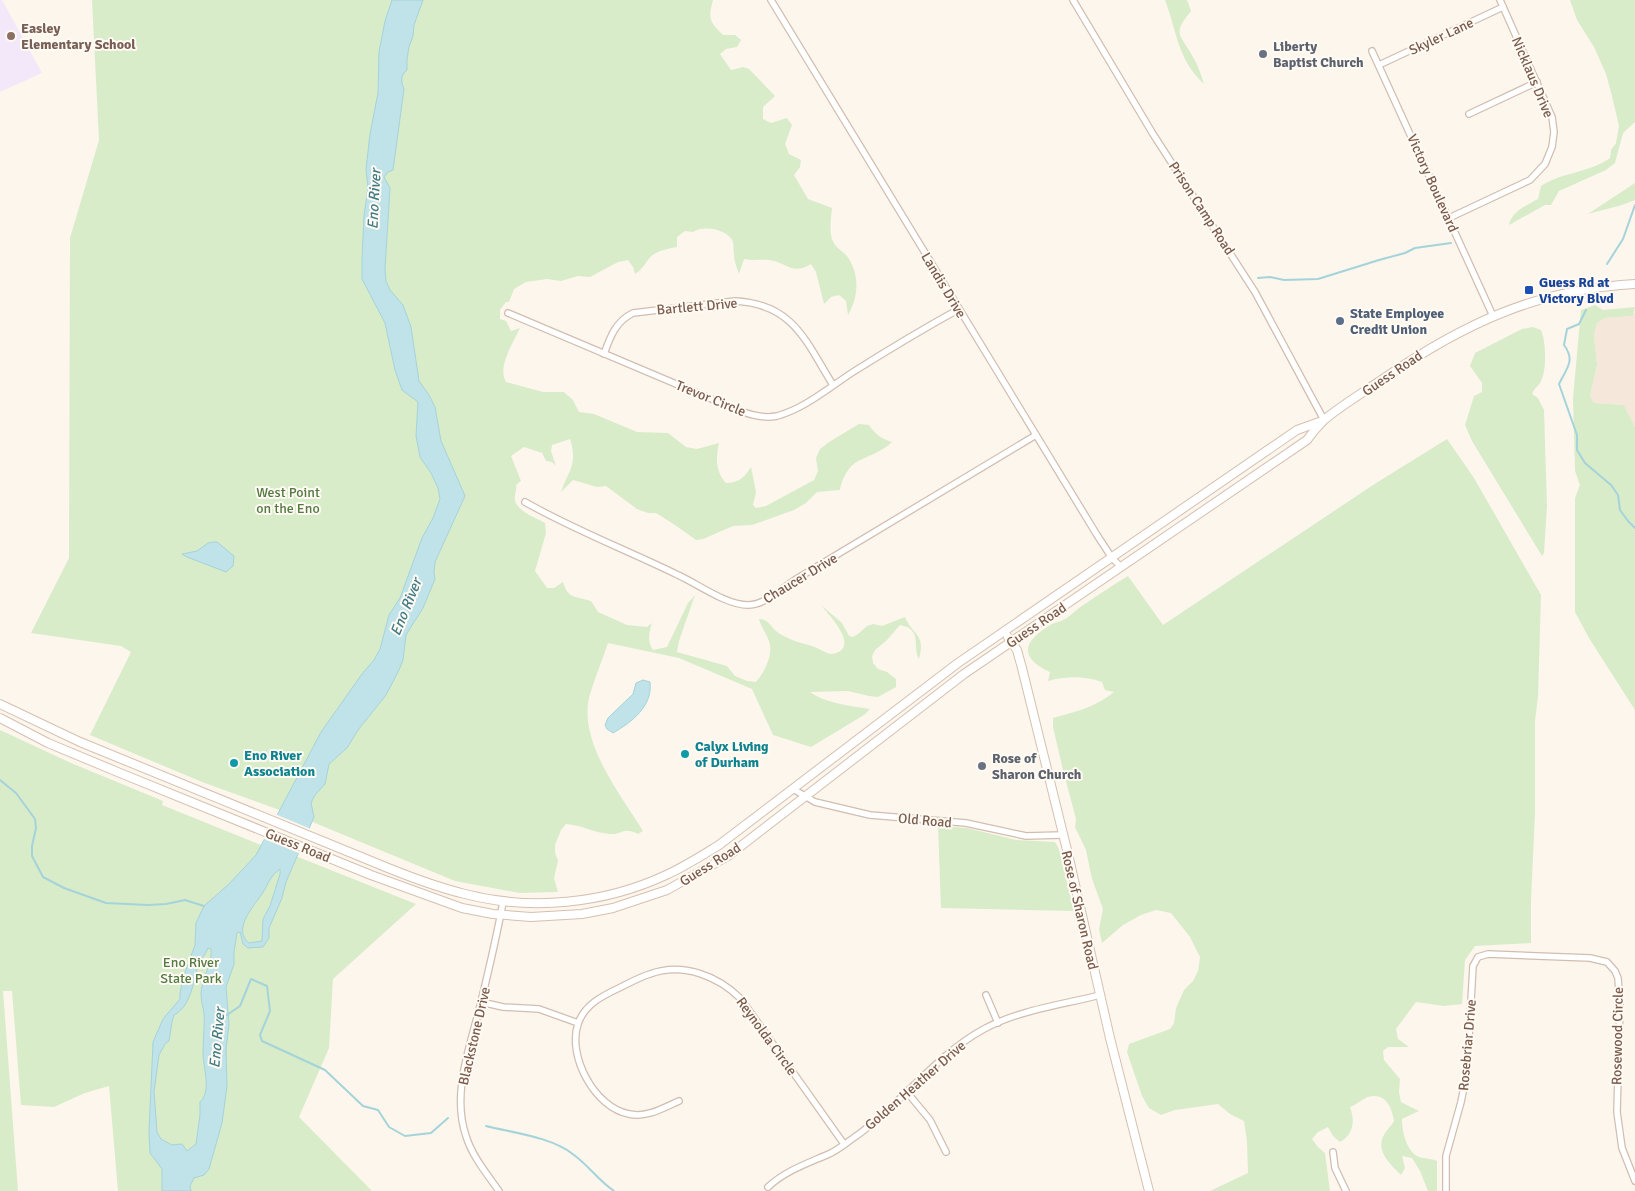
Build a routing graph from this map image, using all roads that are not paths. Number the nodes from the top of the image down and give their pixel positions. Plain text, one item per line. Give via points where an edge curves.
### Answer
1 (771, 0) edge
2 (1073, 0) edge
3 (1500, 0) edge
4 (1503, 7) junction
5 (1372, 51) dead end
6 (1379, 65) junction
7 (1537, 82) junction
8 (1469, 114) dead end
9 (1448, 218) junction
10 (1635, 284) edge
11 (959, 309) junction
12 (508, 313) dead end
13 (1493, 316) junction
14 (604, 354) junction
15 (833, 385) junction
16 (1324, 420) junction
17 (1036, 435) junction
18 (525, 502) dead end
19 (1112, 558) junction
20 (1121, 567) junction
21 (1004, 631) junction
22 (1011, 641) junction
23 (0, 704) edge
24 (0, 718) edge
25 (792, 789) junction
26 (805, 796) junction
27 (1062, 835) junction
28 (503, 902) junction
29 (501, 915) junction
30 (1478, 957) joint
31 (986, 995) dead end
32 (1100, 996) junction
33 (481, 1002) junction
34 (578, 1023) junction
35 (998, 1023) junction
36 (906, 1091) junction
37 (679, 1101) dead end
38 (844, 1144) junction
39 (946, 1152) dead end
40 (1333, 1152) dead end
41 (1635, 1181) edge
42 (768, 1187) dead end
43 (499, 1191) edge
44 (1149, 1191) edge
45 (1346, 1191) edge
46 (1446, 1191) edge

1 - 11 street, Landis Drive
2 - 16 street, Prison Camp Road via 1255,292
3 - 4 street, Nicklaus Drive
4 - 6 street, Skyler Lane
4 - 7 street, Nicklaus Drive
5 - 6 street, Victory Boulevard
6 - 9 street, Victory Boulevard
7 - 8 street
7 - 9 street, Nicklaus Drive via 1552,117 1554,132 1545,164 1530,180
9 - 13 street, Victory Boulevard
10 - 13 main road, Guess Road via 1564,294
11 - 15 street, Trevor Circle
11 - 17 street, Landis Drive
12 - 14 street, Trevor Circle
13 - 16 main road, Guess Road via 1445,339 1401,366
14 - 15 street, Trevor Circle via 755,416 781,414
14 - 15 street, Bartlett Drive via 616,328 633,313 747,302 770,308 794,325
16 - 19 main road, Guess Road via 1297,430
16 - 20 main road, Guess Road via 1307,440
17 - 18 street, Chaucer Drive via 754,605 720,597
17 - 19 street, Landis Drive
19 - 20 street, Landis Drive
19 - 21 main road, Guess Road
20 - 22 main road, Guess Road
21 - 22 main road, Rose of Sharon Road
21 - 25 main road, Guess Road via 934,680
22 - 26 main road, Guess Road via 919,707
22 - 27 main road, Rose of Sharon Road via 1017,650
23 - 28 main road, Guess Road via 80,742 413,878 466,895
24 - 29 main road, Guess Road via 48,743 371,876 462,908
25 - 26 street, Old Road
25 - 28 main road, Guess Road via 718,845 665,876 604,897 542,903
26 - 27 street, Old Road via 815,802 870,816 966,823 1026,836
26 - 29 main road, Guess Road via 728,856 667,890 613,908 582,914
27 - 32 main road, Rose of Sharon Road
28 - 29 street, Blackstone Drive
29 - 33 street, Blackstone Drive
30 - 41 street, Rosewood Circle via 1488,954 1590,958 1607,962 1615,970 1620,1005 1617,1112 1622,1148
30 - 46 street, Rosebriar Drive via 1473,973 1469,1061 1446,1156
31 - 35 street
32 - 35 street, Golden Heather Drive
32 - 44 main road, Rose of Sharon Road
33 - 34 street via 539,1009
33 - 43 street, Blackstone Drive via 461,1087 461,1113 471,1148
34 - 37 street, Reynolda Circle via 574,1042 577,1060 598,1095 609,1106 638,1115 655,1112
34 - 38 street, Reynolda Circle via 588,1007 601,996 652,973 682,970 704,974 741,998
35 - 36 street, Golden Heather Drive via 969,1038
36 - 38 street, Golden Heather Drive
36 - 39 street via 930,1120
38 - 42 street, Golden Heather Drive via 784,1174
40 - 45 street via 1335,1168

